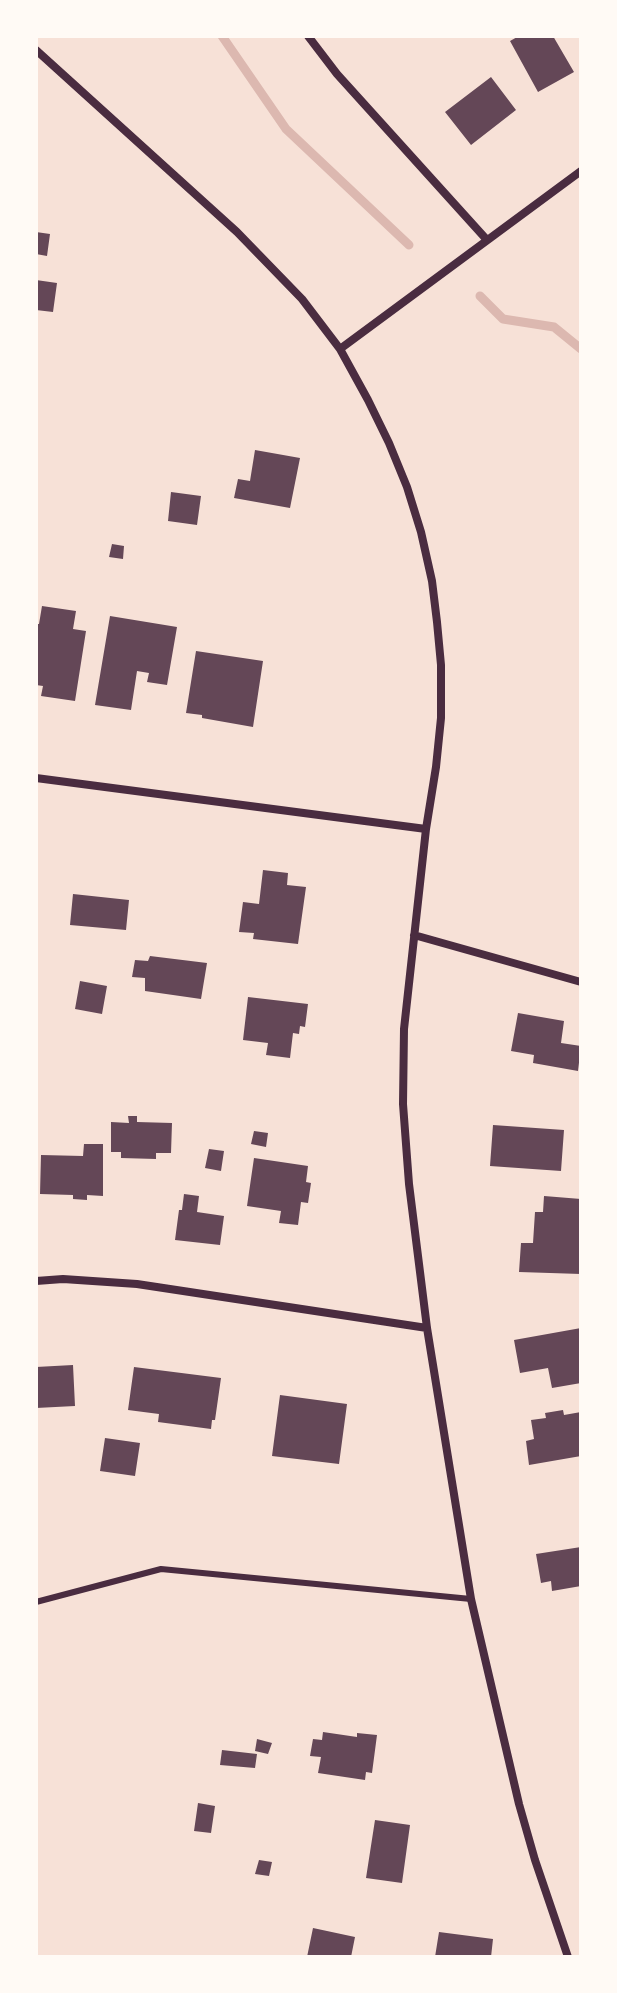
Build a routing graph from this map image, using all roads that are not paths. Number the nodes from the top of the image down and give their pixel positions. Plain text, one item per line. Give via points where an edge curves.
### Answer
1 (308, 36) edge
2 (36, 50) edge
3 (581, 171) edge
4 (487, 240) junction
5 (340, 349) junction
6 (36, 778) edge
7 (426, 829) junction
8 (414, 935) junction
9 (581, 982) edge
10 (36, 1281) edge
11 (427, 1328) junction
12 (471, 1599) junction
13 (36, 1602) edge
14 (568, 1957) edge

1 - 4 street
2 - 5 street via 270,264
3 - 4 street
4 - 5 street
5 - 7 street via 407,487 432,581 441,718
6 - 7 street
7 - 8 street
8 - 9 street
8 - 11 street via 403,1104
10 - 11 street via 137,1284
11 - 12 street
12 - 13 lane via 161,1569
12 - 14 street via 519,1804

